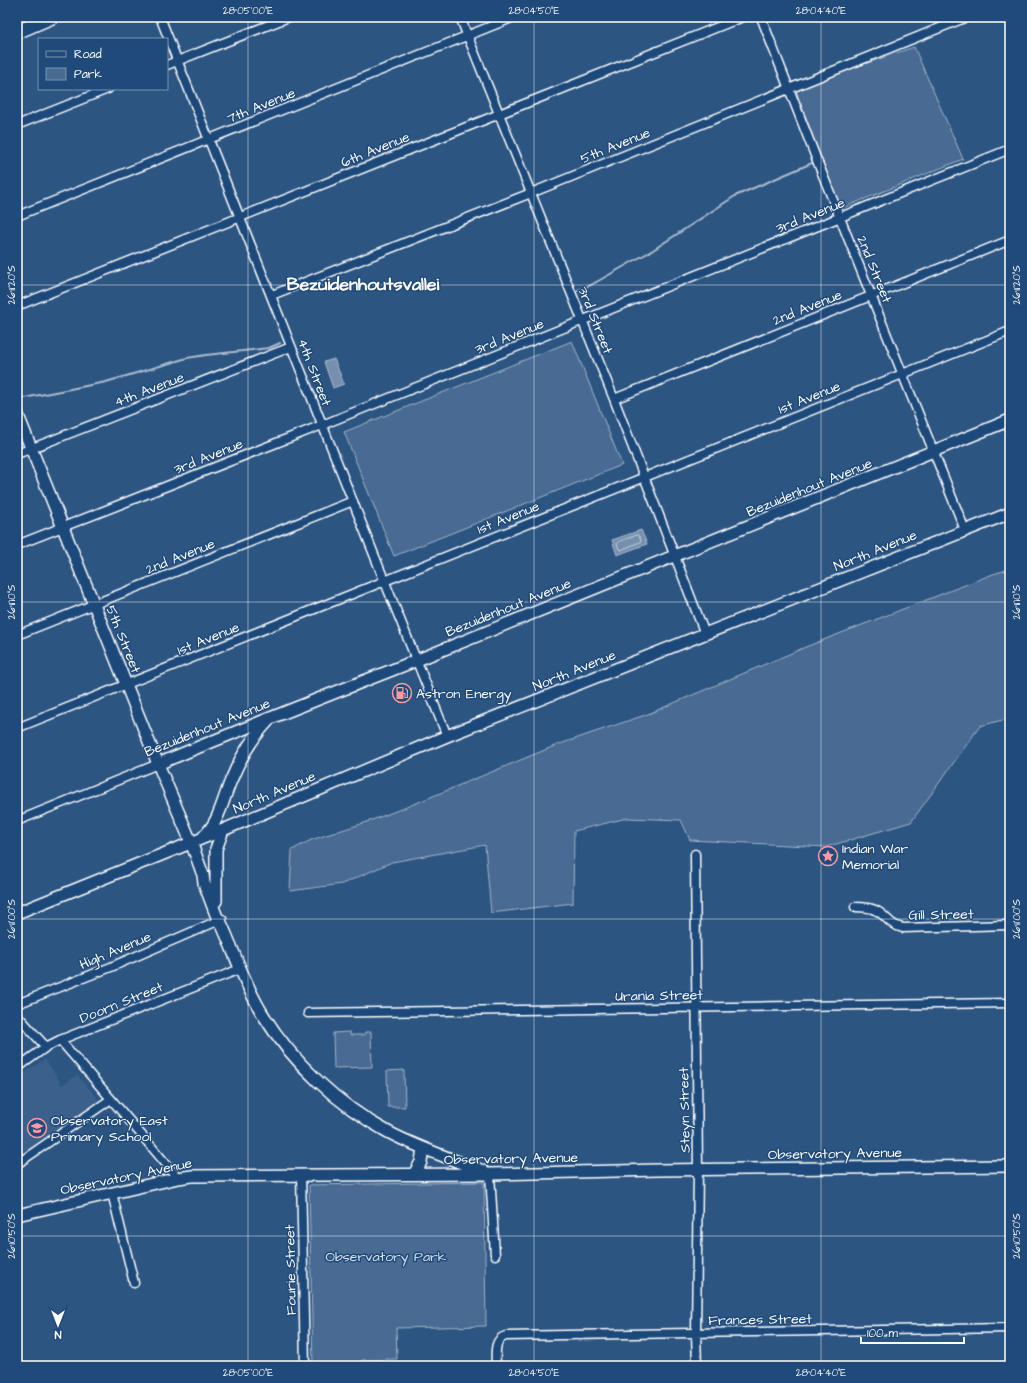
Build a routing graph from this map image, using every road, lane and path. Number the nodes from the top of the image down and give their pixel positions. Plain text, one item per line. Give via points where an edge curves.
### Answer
1 (52, 17) edge
2 (160, 17) edge
3 (289, 17) edge
4 (460, 17) edge
5 (514, 17) edge
6 (743, 17) edge
7 (761, 17) edge
8 (967, 17) edge
9 (17, 32) edge
10 (468, 36) junction
11 (178, 61) junction
12 (168, 65) edge
13 (789, 89) junction
14 (105, 90) edge
15 (500, 114) junction
16 (17, 125) edge
17 (209, 139) junction
18 (1010, 149) edge
19 (530, 193) junction
20 (17, 216) edge
21 (840, 217) junction
22 (240, 218) junction
23 (1010, 240) edge
24 (272, 295) junction
25 (871, 295) junction
26 (17, 306) edge
27 (582, 321) junction
28 (1010, 331) edge
29 (291, 347) junction
30 (903, 374) junction
31 (614, 399) junction
32 (17, 413) edge
33 (1010, 420) edge
34 (322, 425) junction
35 (31, 449) junction
36 (934, 452) junction
37 (17, 454) edge
38 (644, 476) junction
39 (353, 501) junction
40 (1010, 513) edge
41 (63, 527) junction
42 (965, 530) junction
43 (17, 546) edge
44 (676, 557) junction
45 (384, 581) junction
46 (94, 604) junction
47 (705, 634) junction
48 (17, 635) edge
49 (416, 660) junction
50 (126, 684) junction
51 (271, 717) junction
52 (17, 728) edge
53 (447, 736) junction
54 (158, 764) junction
55 (218, 815) junction
56 (17, 821) edge
57 (234, 825) junction
58 (223, 830) junction
59 (202, 838) junction
60 (191, 842) junction
61 (695, 854) dead end
62 (204, 876) junction
63 (216, 901) junction
64 (855, 907) dead end
65 (17, 913) edge
66 (221, 921) junction
67 (1010, 925) edge
68 (240, 969) junction
69 (1010, 1003) edge
70 (17, 1004) edge
71 (696, 1008) junction
72 (308, 1013) dead end
73 (17, 1015) edge
74 (60, 1040) junction
75 (46, 1048) junction
76 (17, 1068) edge
77 (111, 1099) junction
78 (423, 1148) junction
79 (17, 1164) edge
80 (1010, 1166) edge
81 (698, 1170) junction
82 (301, 1174) junction
83 (414, 1174) junction
84 (490, 1174) junction
85 (178, 1178) junction
86 (112, 1193) junction
87 (17, 1216) edge
88 (495, 1255) dead end
89 (134, 1283) dead end
90 (1010, 1328) edge
91 (696, 1332) junction
92 (305, 1366) edge
93 (496, 1366) edge
94 (697, 1366) edge

1 - 9 main road
2 - 11 street, 4th Street
3 - 11 street
4 - 10 street, 3rd Street
5 - 10 street, 7th Avenue
6 - 15 street, 6th Avenue
7 - 13 street, 2nd Street
8 - 13 street, 5th Avenue
10 - 15 street, 3rd Street
10 - 17 street, 7th Avenue
11 - 12 street
11 - 17 street, 4th Street
13 - 19 street, 5th Avenue
13 - 21 street, 2nd Street
14 - 16 street
15 - 19 street, 3rd Street
15 - 22 street, 6th Avenue
17 - 20 street, 7th Avenue
17 - 22 street, 4th Street
18 - 21 street, 3rd Avenue
19 - 24 street, 5th Avenue
19 - 27 street, 3rd Street
21 - 25 street, 2nd Street
21 - 27 street, 3rd Avenue
22 - 24 street, 4th Street
22 - 26 street, 6th Avenue
23 - 25 street, 2nd Avenue
24 - 29 street, 4th Street
25 - 30 street, 2nd Street
25 - 31 street, 2nd Avenue
27 - 31 street, 3rd Street
27 - 34 street, 3rd Avenue
28 - 30 street, 1st Avenue
29 - 34 street, 4th Street
29 - 35 street, 4th Avenue
30 - 36 street, 2nd Street
30 - 38 street, 1st Avenue
31 - 38 street, 3rd Street
32 - 35 street, 5th Street
33 - 36 street, Bezuidenhout Avenue
34 - 39 street, 4th Street
34 - 41 street, 3rd Avenue
35 - 37 street, 4th Avenue
35 - 41 street, 5th Street
36 - 42 street, 2nd Street
36 - 44 street, Bezuidenhout Avenue
38 - 44 street, 3rd Street
38 - 45 street, 1st Avenue
39 - 45 street, 4th Street
39 - 46 street, 2nd Avenue
40 - 42 street, North Avenue
41 - 43 street, 3rd Avenue
41 - 46 street, 5th Street
42 - 47 street, North Avenue
44 - 47 street, 3rd Street
44 - 49 street, Bezuidenhout Avenue
45 - 49 street, 4th Street
45 - 50 street, 1st Avenue
46 - 48 street, 2nd Avenue
46 - 50 street, 5th Street
47 - 53 street, North Avenue
49 - 51 street, Bezuidenhout Avenue
49 - 53 street, 4th Street
50 - 52 street, 1st Avenue
50 - 54 street, 5th Street
51 - 54 street, Bezuidenhout Avenue
51 - 55 street via 244,752
53 - 57 street, North Avenue
54 - 56 street, Bezuidenhout Avenue
54 - 60 street, 5th Street
55 - 57 street via 226,823
55 - 59 street via 214,826
57 - 58 street, North Avenue
58 - 59 street, North Avenue
58 - 63 street via 216,849
59 - 60 street, North Avenue
60 - 62 street, 5th Street
60 - 65 street, North Avenue
61 - 71 street, Steyn Street
62 - 63 street, 5th Street
62 - 66 street, 5th Street via 204,884
63 - 66 street, 5th Street
64 - 67 street, Gill Street via 877,911 891,923 903,928
66 - 68 street
66 - 70 street, High Avenue
68 - 74 street, Doorn Street
68 - 78 street via 262,1013 288,1048 317,1080 352,1110 372,1123
69 - 71 street, Urania Street
71 - 72 street, Urania Street
71 - 81 street, Steyn Street
73 - 75 street
74 - 75 street, Doorn Street
74 - 77 street
75 - 76 street, Doorn Street
77 - 79 street
77 - 85 street
78 - 83 street via 421,1162
78 - 84 street
80 - 81 street, Observatory Avenue
81 - 84 street, Observatory Avenue
81 - 91 street, Steyn Street
82 - 83 street, Observatory Avenue
82 - 85 street, Observatory Avenue
82 - 92 street, Fourie Street
83 - 84 street, Observatory Avenue
84 - 88 street
85 - 86 street, Observatory Avenue
86 - 87 street, Observatory Avenue
86 - 89 street
90 - 91 street, Frances Street
91 - 93 street, Frances Street via 503,1337 498,1341 496,1349
91 - 94 street, Steyn Street

